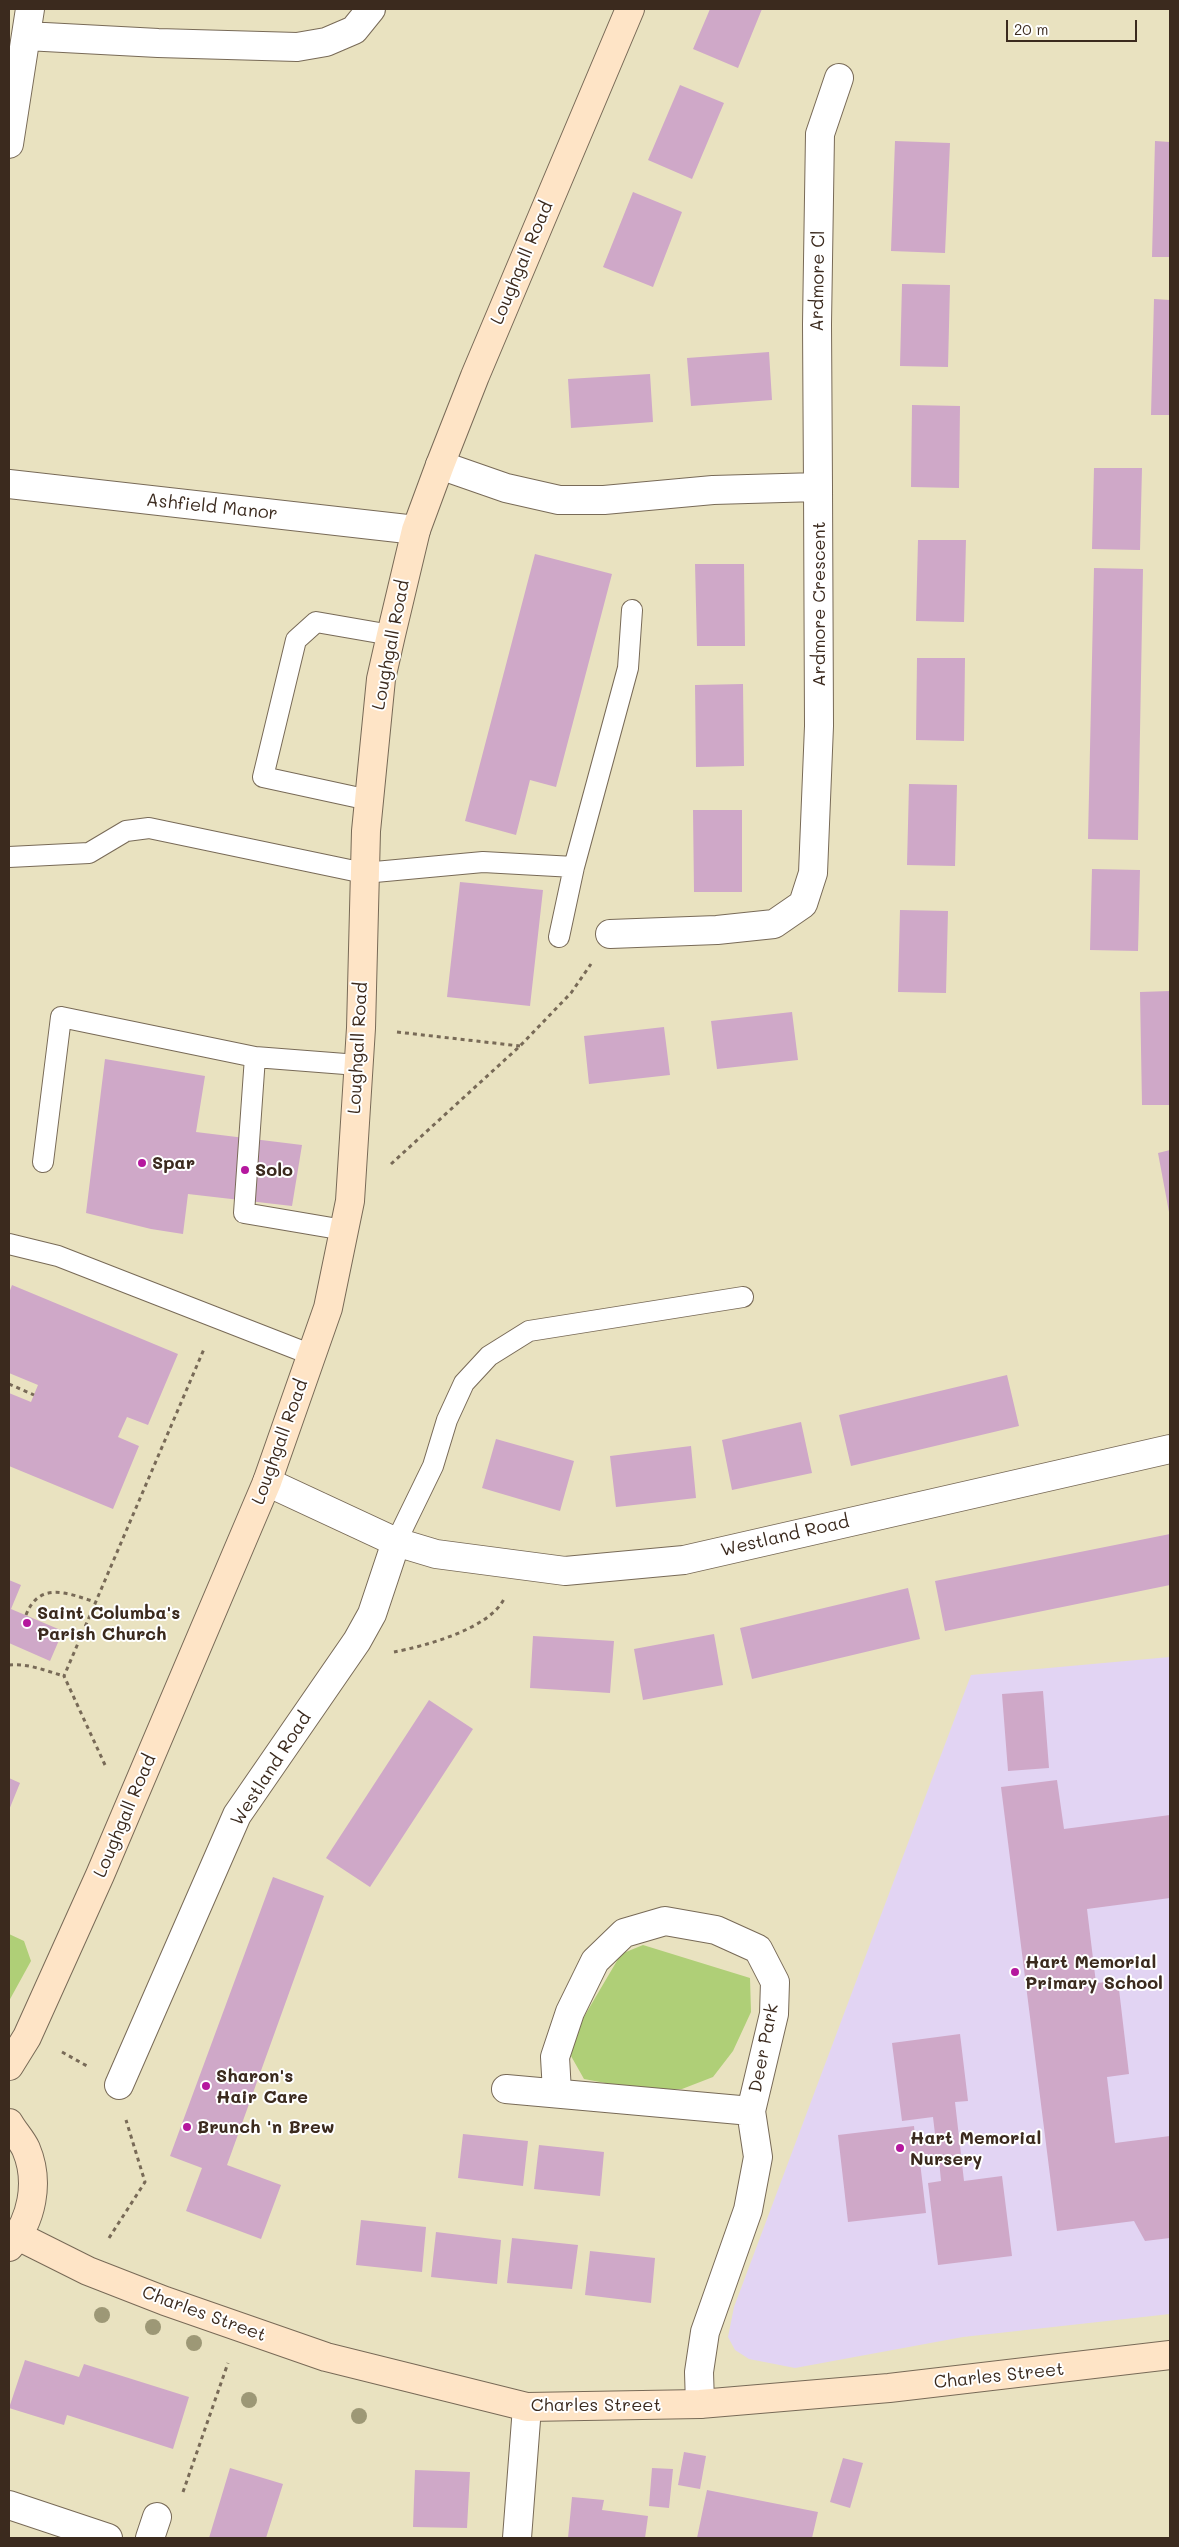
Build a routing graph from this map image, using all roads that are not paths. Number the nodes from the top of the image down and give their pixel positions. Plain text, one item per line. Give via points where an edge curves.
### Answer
1 (30, 9) edge
2 (371, 9) edge
3 (630, 9) edge
4 (26, 36) junction
5 (839, 78) dead end
6 (9, 144) edge
7 (440, 465) junction
8 (9, 484) edge
9 (818, 487) junction
10 (416, 530) junction
11 (632, 610) dead end
12 (391, 635) junction
13 (368, 800) junction
14 (9, 857) edge
15 (574, 867) junction
16 (364, 873) junction
17 (610, 934) road end
18 (559, 937) dead end
19 (254, 1057) junction
20 (358, 1065) junction
21 (43, 1162) dead end
22 (344, 1230) junction
23 (9, 1244) edge
24 (743, 1297) dead end
25 (312, 1355) junction
26 (1170, 1449) edge
27 (267, 1482) junction
28 (396, 1542) junction
29 (9, 2066) edge
30 (119, 2085) road end
31 (506, 2089) dead end
32 (556, 2092) junction
33 (751, 2112) junction
34 (9, 2124) edge
35 (13, 2242) edge
36 (1170, 2355) edge
37 (700, 2404) junction
38 (527, 2407) junction
39 (9, 2505) edge
40 (108, 2538) edge
41 (517, 2538) edge

1 - 4 street
2 - 4 street via 354,30 326,42 297,47 158,44
3 - 7 main road, Loughgall Road
4 - 6 street
5 - 9 street, Ardmore Cl via 820,134 816,324
7 - 9 street via 506,488 558,500
7 - 10 main road, Loughgall Road
8 - 10 street, Ashfield Manor
9 - 17 street, Ardmore Crescent via 819,726 813,874 803,904 774,924 717,930
10 - 12 main road, Loughgall Road
11 - 15 lane via 628,668
12 - 13 main road, Loughgall Road via 381,679
12 - 13 lane via 316,622 296,640 263,777
13 - 16 main road, Loughgall Road
14 - 16 lane via 89,853 126,831 149,828
15 - 16 lane via 483,862
15 - 18 lane
16 - 20 main road, Loughgall Road
19 - 20 lane
19 - 21 lane via 61,1017
19 - 22 lane via 244,1213
20 - 22 main road, Loughgall Road via 350,1201
22 - 25 main road, Loughgall Road via 328,1308
23 - 25 lane via 58,1256
24 - 28 lane via 529,1331 489,1356 464,1383 447,1420 433,1466
25 - 27 main road, Loughgall Road
26 - 28 street, Westland Road via 684,1560 566,1571 436,1554
27 - 28 street, Westland Road
27 - 29 main road, Loughgall Road via 100,1875 27,2037
28 - 30 street, Westland Road via 372,1614 357,1641 237,1815
31 - 32 street, Deer Park
32 - 33 street, Deer Park
32 - 33 street, Deer Park via 555,2057 570,2012 595,1961 624,1933 665,1921 716,1930 758,1949 775,1982 774,2014
33 - 37 street, Deer Park via 758,2157 748,2210 705,2332 699,2372
34 - 35 main road via 26,2149 33,2179 30,2208
35 - 38 main road, Charles Street via 326,2357
36 - 37 main road, Charles Street via 889,2388
37 - 38 main road, Charles Street
38 - 41 street
39 - 40 street

